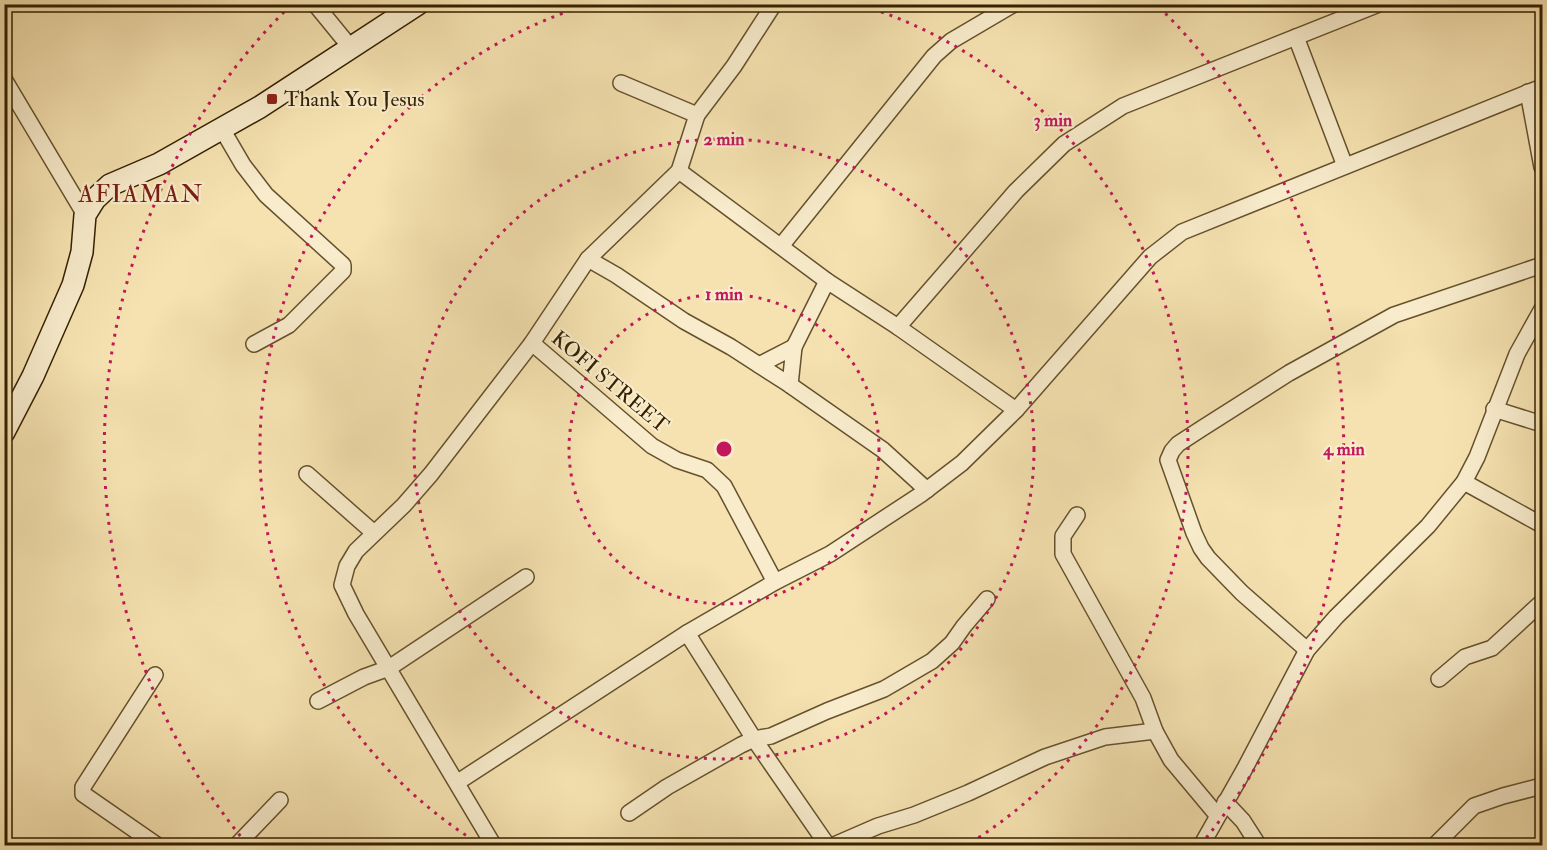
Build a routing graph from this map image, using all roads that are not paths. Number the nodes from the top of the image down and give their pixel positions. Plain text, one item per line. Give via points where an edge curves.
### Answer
1 (315, 4) edge
2 (418, 4) edge
3 (774, 4) edge
4 (1014, 4) edge
5 (1379, 4) edge
6 (1296, 37) junction
7 (351, 48) junction
8 (4, 79) edge
9 (621, 83) dead end
10 (1535, 90) edge
11 (697, 115) junction
12 (222, 129) junction
13 (1345, 166) junction
14 (1542, 167) edge
15 (679, 171) junction
16 (85, 215) junction
17 (781, 246) junction
18 (588, 259) junction
19 (1542, 265) edge
20 (827, 281) junction
21 (1542, 309) edge
22 (898, 327) junction
23 (532, 343) junction
24 (254, 344) dead end
25 (794, 347) junction
26 (759, 365) junction
27 (790, 385) junction
28 (1494, 409) junction
29 (1016, 410) junction
30 (1542, 424) edge
31 (4, 432) edge
32 (307, 474) dead end
33 (1464, 482) junction
34 (927, 490) junction
35 (1077, 515) dead end
36 (1542, 525) edge
37 (374, 533) junction
38 (526, 577) dead end
39 (775, 582) junction
40 (987, 599) dead end
41 (1542, 602) edge
42 (687, 633) junction
43 (1307, 650) junction
44 (389, 668) junction
45 (155, 675) dead end
46 (1440, 679) dead end
47 (318, 701) dead end
48 (1155, 731) junction
49 (754, 739) junction
50 (458, 783) junction
51 (1542, 786) edge
52 (280, 800) dead end
53 (1221, 808) junction
54 (629, 813) dead end
55 (158, 846) edge
56 (236, 846) edge
57 (494, 846) edge
58 (830, 846) edge
59 (1201, 846) edge
60 (1259, 846) edge
61 (1434, 846) edge

1 - 7 street
2 - 7 street
3 - 11 street
4 - 17 street via 951,41 934,56
5 - 6 street
6 - 13 street
6 - 22 street via 1123,106 1064,144 1016,191
7 - 12 street
8 - 16 street
9 - 11 street
10 - 13 street
10 - 14 street
11 - 15 street
12 - 16 street via 159,164 110,185
12 - 24 street via 266,195 343,265 343,271 289,325
13 - 29 street via 1182,232 1150,257
15 - 17 street
15 - 18 street
16 - 31 street via 74,285
17 - 20 street
18 - 23 street
18 - 26 street
19 - 43 street via 1394,315 1289,373 1172,451 1168,460 1201,548 1242,593
20 - 22 street
20 - 25 street
21 - 28 street via 1517,354
22 - 29 street
23 - 37 street via 431,474
23 - 39 street, KOFI STREET via 652,446 707,470 724,486
25 - 26 street
25 - 27 street
26 - 27 street
27 - 34 street via 883,450
28 - 30 street
28 - 33 street
29 - 34 street via 962,463
32 - 37 street
33 - 36 street
33 - 43 street via 1428,526
34 - 39 street via 830,554
35 - 48 street via 1063,536 1063,554 1143,698
37 - 44 street via 356,551 342,585
38 - 44 street
39 - 42 street
40 - 49 street via 952,643 932,661 884,690 771,736
41 - 46 street via 1492,648 1465,657
42 - 49 street
42 - 50 street
43 - 53 street
44 - 47 street
44 - 50 street
45 - 55 street via 83,786 83,794
48 - 53 street via 1171,760
48 - 58 street via 1105,737 1045,757 968,793
49 - 54 street via 667,787
49 - 58 street
50 - 57 street
51 - 61 street via 1474,806
52 - 56 street
53 - 59 street
53 - 60 street via 1244,821

